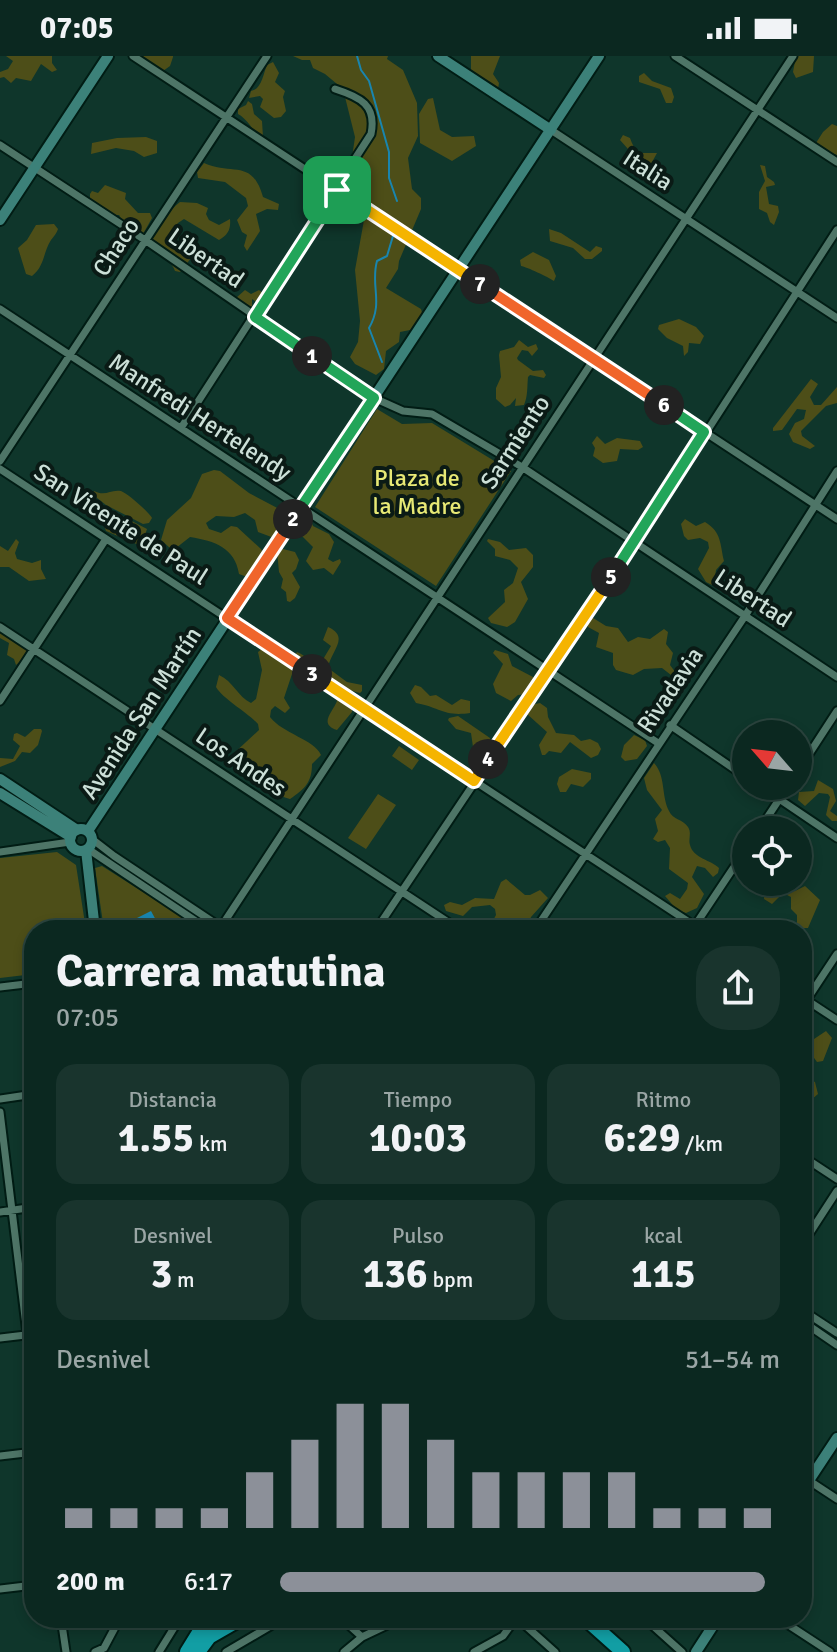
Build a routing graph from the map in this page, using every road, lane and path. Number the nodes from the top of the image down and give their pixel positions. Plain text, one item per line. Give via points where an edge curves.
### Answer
1 (108, 56) edge
2 (133, 56) edge
3 (267, 56) edge
4 (438, 56) edge
5 (599, 56) edge
6 (675, 56) edge
7 (793, 56) edge
8 (335, 89) dead end
9 (758, 110) junction
10 (226, 117) junction
11 (551, 130) junction
12 (0, 145) edge
13 (837, 162) edge
14 (34, 168) junction
15 (337, 190) junction
16 (686, 219) junction
17 (0, 220) edge
18 (837, 230) edge
19 (145, 240) junction
20 (458, 270) junction
21 (796, 292) junction
22 (0, 309) edge
23 (255, 317) junction
24 (837, 318) edge
25 (69, 355) junction
26 (593, 359) junction
27 (374, 398) junction
28 (181, 428) junction
29 (704, 432) junction
30 (0, 461) edge
31 (522, 467) junction
32 (0, 469) edge
33 (837, 471) edge
34 (815, 505) junction
35 (301, 507) junction
36 (837, 519) edge
37 (106, 539) junction
38 (634, 544) junction
39 (437, 597) junction
40 (745, 616) junction
41 (227, 618) junction
42 (0, 627) edge
43 (34, 649) junction
44 (547, 670) junction
45 (837, 677) edge
46 (0, 701) edge
47 (364, 708) junction
48 (837, 711) edge
49 (670, 725) junction
50 (154, 729) junction
51 (658, 743) junction
52 (812, 749) edge
53 (732, 767) edge
54 (0, 779) edge
55 (474, 781) junction
56 (0, 793) edge
57 (780, 800) edge
58 (291, 819) junction
59 (837, 838) edge
60 (82, 840) junction
61 (0, 852) edge
62 (585, 854) junction
63 (732, 871) edge
64 (401, 892) junction
65 (94, 920) edge
66 (195, 920) edge
67 (208, 920) edge
68 (227, 920) edge
69 (383, 920) edge
70 (444, 920) edge
71 (542, 920) edge
72 (683, 920) edge
73 (702, 920) edge
74 (837, 954) edge
75 (24, 984) edge
76 (0, 987) edge
77 (812, 990) edge
78 (812, 1006) edge
79 (837, 1020) edge
80 (24, 1095) edge
81 (0, 1099) edge
82 (0, 1112) edge
83 (812, 1163) edge
84 (837, 1179) edge
85 (837, 1191) edge
86 (24, 1209) edge
87 (12, 1211) junction
88 (0, 1212) edge
89 (812, 1230) edge
90 (24, 1293) edge
91 (812, 1317) edge
92 (812, 1328) edge
93 (837, 1333) edge
94 (24, 1335) edge
95 (0, 1338) edge
96 (837, 1345) edge
97 (837, 1438) edge
98 (24, 1453) edge
99 (0, 1456) edge
100 (812, 1470) edge
101 (812, 1483) edge
102 (837, 1499) edge
103 (24, 1586) edge
104 (0, 1589) edge
105 (62, 1628) edge
106 (115, 1628) edge
107 (173, 1628) edge
108 (202, 1628) edge
109 (225, 1628) edge
110 (267, 1628) edge
111 (352, 1628) edge
112 (381, 1628) edge
113 (509, 1628) edge
114 (527, 1628) edge
115 (585, 1628) edge
116 (597, 1628) edge
117 (655, 1628) edge
118 (712, 1628) edge
119 (793, 1628) edge
120 (362, 1637) junction
121 (66, 1652) edge
122 (95, 1652) edge
123 (159, 1652) edge
124 (187, 1652) edge
125 (198, 1652) edge
126 (226, 1652) edge
127 (344, 1652) edge
128 (474, 1652) edge
129 (555, 1652) edge
130 (611, 1652) edge
131 (623, 1652) edge
132 (682, 1652) edge
133 (696, 1652) edge
134 (830, 1652) edge

1 - 14 main road
2 - 10 street
3 - 10 street, Chaco
4 - 11 main road, Italia
5 - 11 main road, Avenida San Martín
6 - 9 street
7 - 9 street, Sarmiento
8 - 15 street via 362,100 373,124
9 - 13 street
9 - 16 street, Sarmiento
10 - 15 street
10 - 19 street, Chaco
11 - 16 street, Italia
11 - 20 main road, Avenida San Martín
12 - 14 street, Libertad
14 - 17 main road
14 - 19 street, Libertad
15 - 20 street
15 - 23 street
16 - 21 street, Italia
16 - 26 street, Sarmiento
18 - 21 street
19 - 23 street, Libertad
19 - 25 street, Chaco
20 - 26 street
20 - 27 main road, Avenida San Martín
21 - 24 street, Italia
21 - 29 street
22 - 25 street, Manfredi Hertelendy
23 - 27 street, Libertad
23 - 28 street
25 - 28 street, Manfredi Hertelendy
25 - 30 street, Chaco
26 - 29 street
26 - 31 street, Sarmiento
27 - 31 street, Libertad via 403,411 432,414
27 - 35 main road, Avenida San Martín
28 - 35 street, Manfredi Hertelendy
29 - 34 street
29 - 38 street
31 - 38 street, Libertad
31 - 39 street, Sarmiento
32 - 37 street, San Vicente de Paul
33 - 34 street, Rivadavia
34 - 36 street
34 - 40 street, Rivadavia
35 - 39 street, Manfredi Hertelendy
35 - 41 main road, Avenida San Martín
37 - 41 street, San Vicente de Paul
37 - 43 street
38 - 40 street, Libertad
38 - 44 street
39 - 44 street, Manfredi Hertelendy
39 - 47 street, Sarmiento
40 - 45 street, Libertad
40 - 49 street, Rivadavia
41 - 47 street, San Vicente de Paul
41 - 50 main road, Avenida San Martín
42 - 43 street, Los Andes
43 - 46 street
43 - 50 street, Los Andes
44 - 51 street, Manfredi Hertelendy
44 - 55 street
47 - 55 street, San Vicente de Paul
47 - 58 street, Sarmiento
48 - 52 street
49 - 51 street, Rivadavia
49 - 53 street
50 - 58 street, Los Andes
50 - 60 main road, Avenida San Martín
51 - 62 street, Rivadavia
54 - 60 main road
55 - 62 street, San Vicente de Paul
55 - 64 street
56 - 60 main road via 56,830
57 - 59 street
58 - 64 street, Los Andes
58 - 68 street, Sarmiento
60 - 61 street
60 - 65 main road
60 - 66 street
60 - 67 street
62 - 71 street, Rivadavia
62 - 72 street, San Vicente de Paul
63 - 73 street
64 - 69 street
64 - 70 street, Los Andes
74 - 77 street
75 - 76 street
78 - 79 street
80 - 81 street
82 - 87 street
83 - 84 street
85 - 89 street
86 - 87 street
87 - 88 street
87 - 90 street
91 - 93 street
92 - 96 street
94 - 95 street
97 - 100 main road
98 - 99 street
101 - 102 street
103 - 104 street
105 - 121 street
106 - 122 street via 104,1648
107 - 123 street
108 - 124 highway
109 - 125 highway
110 - 126 street
111 - 120 street
112 - 120 street
113 - 128 street
114 - 129 street
115 - 130 highway
116 - 131 highway
117 - 132 street
118 - 133 main road
119 - 134 street
120 - 127 street

